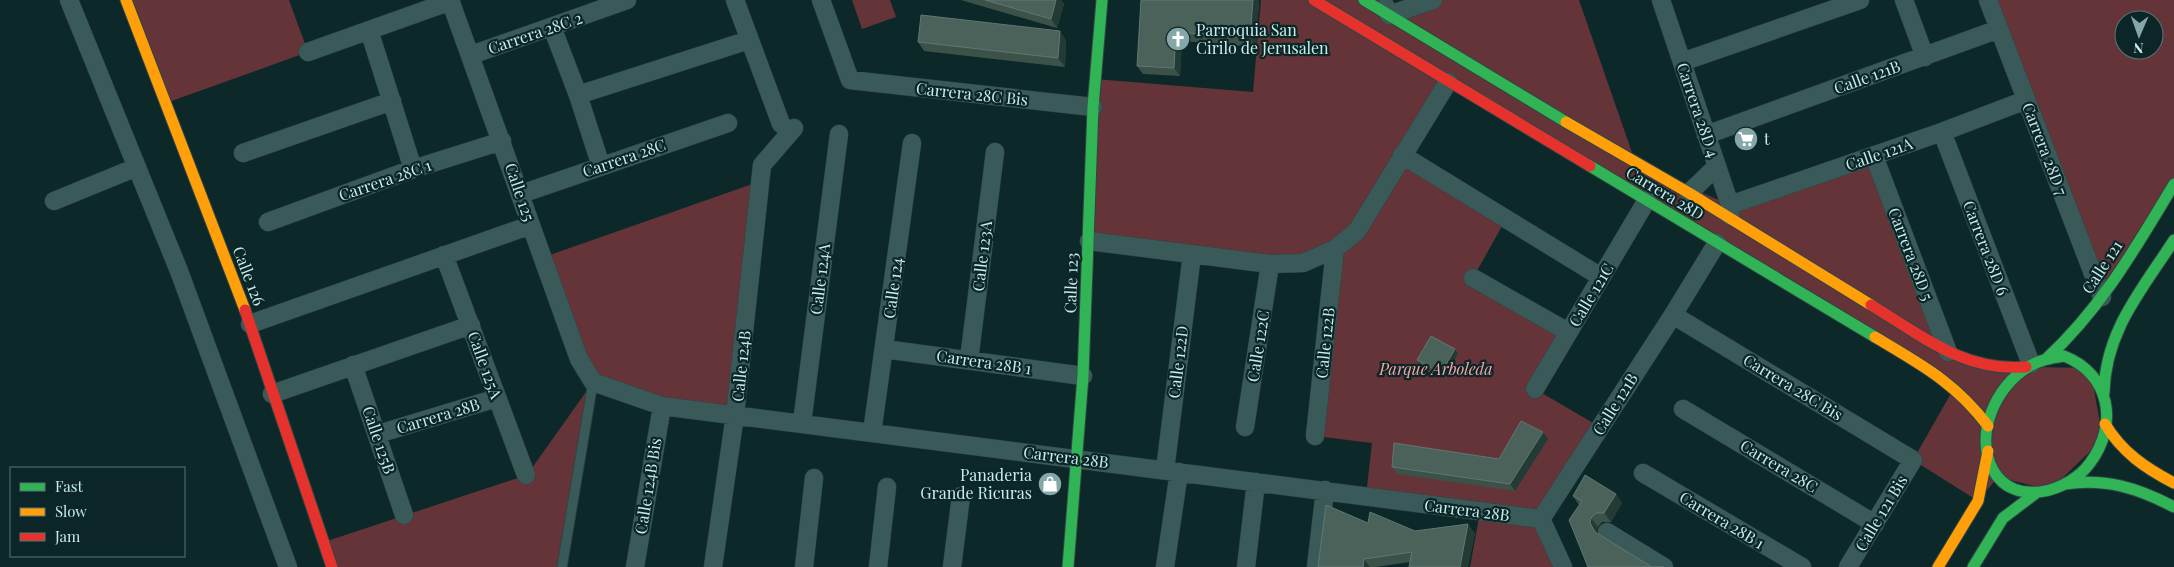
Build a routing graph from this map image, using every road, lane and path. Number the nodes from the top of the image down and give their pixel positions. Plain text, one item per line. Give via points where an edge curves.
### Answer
1 (69, 0) edge
2 (126, 0) edge
3 (627, 0) edge
4 (735, 0) edge
5 (821, 0) edge
6 (1102, 0) edge
7 (1314, 0) edge
8 (1364, 0) edge
9 (1433, 0) edge
10 (1661, 0) edge
11 (1860, 0) edge
12 (1904, 0) edge
13 (1988, 0) edge
14 (450, 1) edge
15 (1387, 8) edge
16 (552, 27) junction
17 (2000, 29) junction
18 (369, 30) junction
19 (749, 40) junction
20 (308, 52) dead end
21 (471, 55) junction
22 (1925, 56) junction
23 (1682, 62) junction
24 (1448, 82) junction
25 (578, 95) junction
26 (2026, 100) junction
27 (392, 101) junction
28 (1093, 107) junction
29 (728, 123) dead end
30 (1942, 132) junction
31 (839, 134) dead end
32 (1706, 135) junction
33 (502, 141) junction
34 (912, 143) dead end
35 (995, 152) dead end
36 (243, 153) dead end
37 (1402, 156) junction
38 (1874, 156) junction
39 (601, 166) junction
40 (1717, 166) junction
41 (137, 167) junction
42 (413, 169) junction
43 (2174, 184) edge
44 (1689, 193) junction
45 (521, 194) junction
46 (1647, 200) junction
47 (54, 201) dead end
48 (1730, 212) junction
49 (268, 222) dead end
50 (532, 225) junction
51 (2174, 240) edge
52 (1089, 241) junction
53 (1717, 243) junction
54 (1335, 250) junction
55 (1192, 254) junction
56 (444, 255) junction
57 (1270, 264) junction
58 (1601, 277) junction
59 (1473, 278) dead end
60 (2102, 297) junction
61 (1673, 315) junction
62 (250, 324) junction
63 (470, 326) junction
64 (1568, 332) junction
65 (884, 349) junction
66 (1948, 352) junction
67 (969, 360) junction
68 (2035, 363) junction
69 (352, 365) junction
70 (1083, 376) junction
71 (593, 382) junction
72 (1535, 389) dead end
73 (272, 394) junction
74 (2104, 395) junction
75 (498, 398) junction
76 (662, 406) junction
77 (1682, 409) dead end
78 (736, 415) junction
79 (802, 424) junction
80 (2105, 424) junction
81 (1988, 426) junction
82 (1245, 427) dead end
83 (872, 433) junction
84 (378, 434) junction
85 (1315, 436) dead end
86 (1989, 450) junction
87 (1076, 458) junction
88 (1913, 460) joint
89 (1172, 471) junction
90 (1643, 473) dead end
91 (526, 475) dead end
92 (814, 478) dead end
93 (1256, 482) junction
94 (2174, 483) edge
95 (2064, 485) junction
96 (887, 487) dead end
97 (1325, 490) junction
98 (2036, 493) junction
99 (961, 496) dead end
100 (2174, 507) edge
101 (404, 515) dead end
102 (1541, 519) junction
103 (1875, 524) junction
104 (1607, 532) dead end
105 (288, 567) edge
106 (332, 567) edge
107 (562, 567) edge
108 (635, 567) edge
109 (713, 567) edge
110 (804, 567) edge
111 (878, 567) edge
112 (952, 567) edge
113 (1068, 567) edge
114 (1165, 567) edge
115 (1246, 567) edge
116 (1316, 567) edge
117 (1563, 567) edge
118 (1664, 567) edge
119 (1802, 567) edge
120 (1848, 567) edge
121 (1938, 567) edge
122 (1973, 567) edge

1 - 41 street
2 - 62 street, Calle 126
3 - 16 street, Carrera 28C 2
4 - 19 street
5 - 28 street, Carrera 28C Bis via 850,80
6 - 28 street, Calle 123
7 - 24 street, Carrera 28D
8 - 15 street, Carrera 28D
9 - 15 street
10 - 23 street, Carrera 28D 4
11 - 23 street
12 - 22 street
13 - 17 street, Carrera 28D 7
14 - 18 street
14 - 21 street, Calle 125
15 - 44 street, Carrera 28D
16 - 21 street, Carrera 28C 2
16 - 25 street
17 - 22 street, Calle 121B
17 - 26 street, Carrera 28D 7
18 - 20 street
18 - 27 street
19 - 25 street
19 - 78 street, Calle 124B via 788,126 762,165
21 - 33 street, Calle 125
22 - 32 street, Calle 121B
23 - 32 street, Carrera 28D 4
24 - 37 street
24 - 46 street, Carrera 28D
25 - 39 street
26 - 30 street, Calle 121A
26 - 60 street, Carrera 28D 7
27 - 36 street
27 - 42 street
28 - 52 street, Calle 123
29 - 39 street, Carrera 28C
30 - 38 street, Calle 121A
30 - 68 street, Carrera 28D 6
31 - 79 street, Calle 124A
32 - 40 street, Carrera 28D 4
33 - 42 street, Carrera 28C 1
33 - 45 street, Calle 125
34 - 65 street, Calle 124
35 - 67 street, Calle 123A
37 - 54 street via 1357,231
37 - 58 street
38 - 48 street, Calle 121A
38 - 66 street, Carrera 28D 5
39 - 45 street, Carrera 28C
40 - 44 street
40 - 48 street, Carrera 28D 4
41 - 47 street
41 - 105 street via 183,280
42 - 49 street, Carrera 28C 1
43 - 60 street, Calle 121
44 - 48 street, Carrera 28D
45 - 50 street, Calle 125
46 - 53 street, Carrera 28D
46 - 58 street, Calle 121C
48 - 66 street, Carrera 28D
50 - 56 street
50 - 71 street, Calle 125 via 579,359
51 - 74 street via 2118,329 2109,349
52 - 55 street
52 - 70 street, Calle 123
53 - 61 street, Calle 121B
53 - 81 street, Carrera 28D via 1935,373 1970,402
54 - 57 street via 1304,263
54 - 85 street, Calle 122B
55 - 57 street
55 - 89 street, Calle 122D
56 - 62 street
56 - 63 street, Calle 125A
57 - 82 street, Calle 122C
58 - 64 street, Calle 121C
59 - 64 street
60 - 68 street, Calle 121 via 2077,331
61 - 88 street, Carrera 28C Bis
61 - 102 street, Calle 121B
62 - 73 street, Calle 126
63 - 69 street
63 - 75 street, Calle 125A
64 - 72 street, Calle 121C
65 - 67 street, Carrera 28B 1
65 - 83 street, Calle 124
66 - 68 street, Carrera 28D via 1986,368 2006,369
67 - 70 street, Carrera 28B 1
68 - 74 street via 2064,356 2082,362 2097,376
68 - 81 street via 2008,382 2000,392
69 - 73 street
69 - 84 street, Calle 125B
70 - 87 street, Calle 123
71 - 76 street, Carrera 28B
71 - 107 lane
73 - 106 street, Calle 126
74 - 80 street
75 - 84 street, Carrera 28B
75 - 91 street, Calle 125A
76 - 78 street, Carrera 28B
76 - 108 street, Calle 124B Bis
77 - 103 street, Carrera 28C
78 - 79 street, Carrera 28B
78 - 109 street, Calle 124B
79 - 83 street, Carrera 28B
80 - 94 street via 2129,457
80 - 95 street via 2103,439 2090,462
81 - 86 street
83 - 87 street, Carrera 28B
84 - 101 street, Calle 125B
86 - 98 street via 1991,464 1998,477 2022,492
86 - 121 street via 1978,502
87 - 89 street, Carrera 28B
87 - 113 street, Calle 123
88 - 103 street, Calle 121 Bis
89 - 93 street, Carrera 28B
89 - 114 street
90 - 119 street, Carrera 28B 1
92 - 110 street
93 - 97 street, Carrera 28B
93 - 115 street
95 - 98 street
95 - 100 street via 2097,480 2113,482 2132,487
96 - 111 street
97 - 102 street, Carrera 28B
97 - 116 street
98 - 122 street via 2003,518
99 - 112 street
102 - 117 street
103 - 120 street, Calle 121 Bis
104 - 118 street

